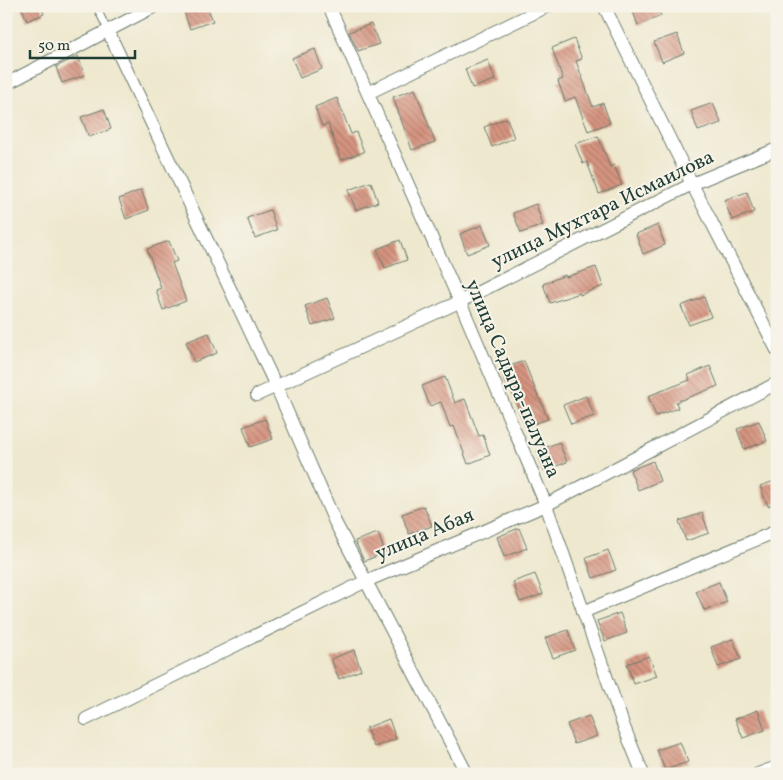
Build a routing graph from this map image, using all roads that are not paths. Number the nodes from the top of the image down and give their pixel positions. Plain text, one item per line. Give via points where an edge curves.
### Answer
1 (96, 6) edge
2 (156, 6) edge
3 (329, 6) edge
4 (548, 6) edge
5 (604, 6) edge
6 (108, 31) junction
7 (6, 84) edge
8 (368, 93) junction
9 (777, 149) edge
10 (692, 184) junction
11 (459, 302) junction
12 (777, 350) edge
13 (777, 383) edge
14 (276, 386) junction
15 (257, 395) dead end
16 (546, 505) junction
17 (777, 531) edge
18 (366, 580) junction
19 (583, 612) junction
20 (86, 719) dead end
21 (777, 767) edge
22 (467, 774) edge
23 (643, 774) edge
24 (758, 774) edge

1 - 6 lane
2 - 6 street
3 - 8 street, улица Садыра-палуана
4 - 8 street
5 - 10 street
6 - 7 street
6 - 14 street
8 - 11 street, улица Садыра-палуана
9 - 10 street, улица Мухтара Исмаилова
10 - 11 street, улица Мухтара Исмаилова
10 - 12 street
11 - 14 street, улица Мухтара Исмаилова
11 - 16 street, улица Садыра-палуана
13 - 16 street, улица Абая
14 - 15 street, улица Мухтара Исмаилова
14 - 18 street via 335,522
16 - 18 street, улица Абая
16 - 19 street, улица Садыра-палуана
17 - 19 street
18 - 20 street, улица Абая
18 - 22 street
19 - 23 street, улица Садыра-палуана
21 - 24 street

